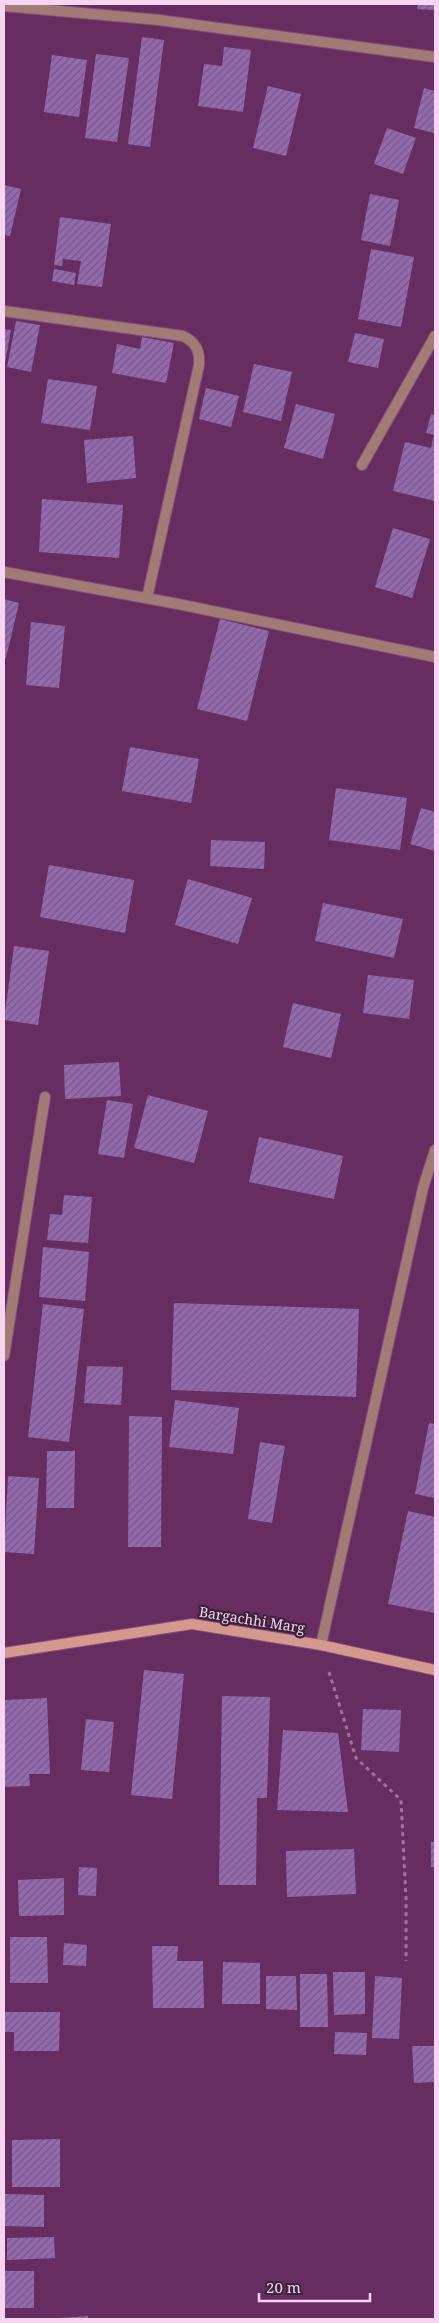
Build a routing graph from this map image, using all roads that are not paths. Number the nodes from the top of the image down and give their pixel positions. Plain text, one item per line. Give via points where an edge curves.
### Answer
1 (4, 6) edge
2 (435, 57) edge
3 (4, 311) edge
4 (435, 336) edge
5 (362, 465) dead end
6 (4, 572) edge
7 (147, 598) junction
8 (435, 657) edge
9 (45, 1097) dead end
10 (435, 1150) edge
11 (4, 1356) edge
12 (321, 1645) junction
13 (4, 1653) edge
14 (435, 1670) edge

1 - 2 street via 159,20
3 - 7 street via 183,336 190,339 198,350 200,365
4 - 5 street
6 - 7 street
7 - 8 street
9 - 11 street
10 - 12 street via 423,1188
12 - 13 street, Bargachhi Marg via 192,1624
12 - 14 street, Bargachhi Marg

